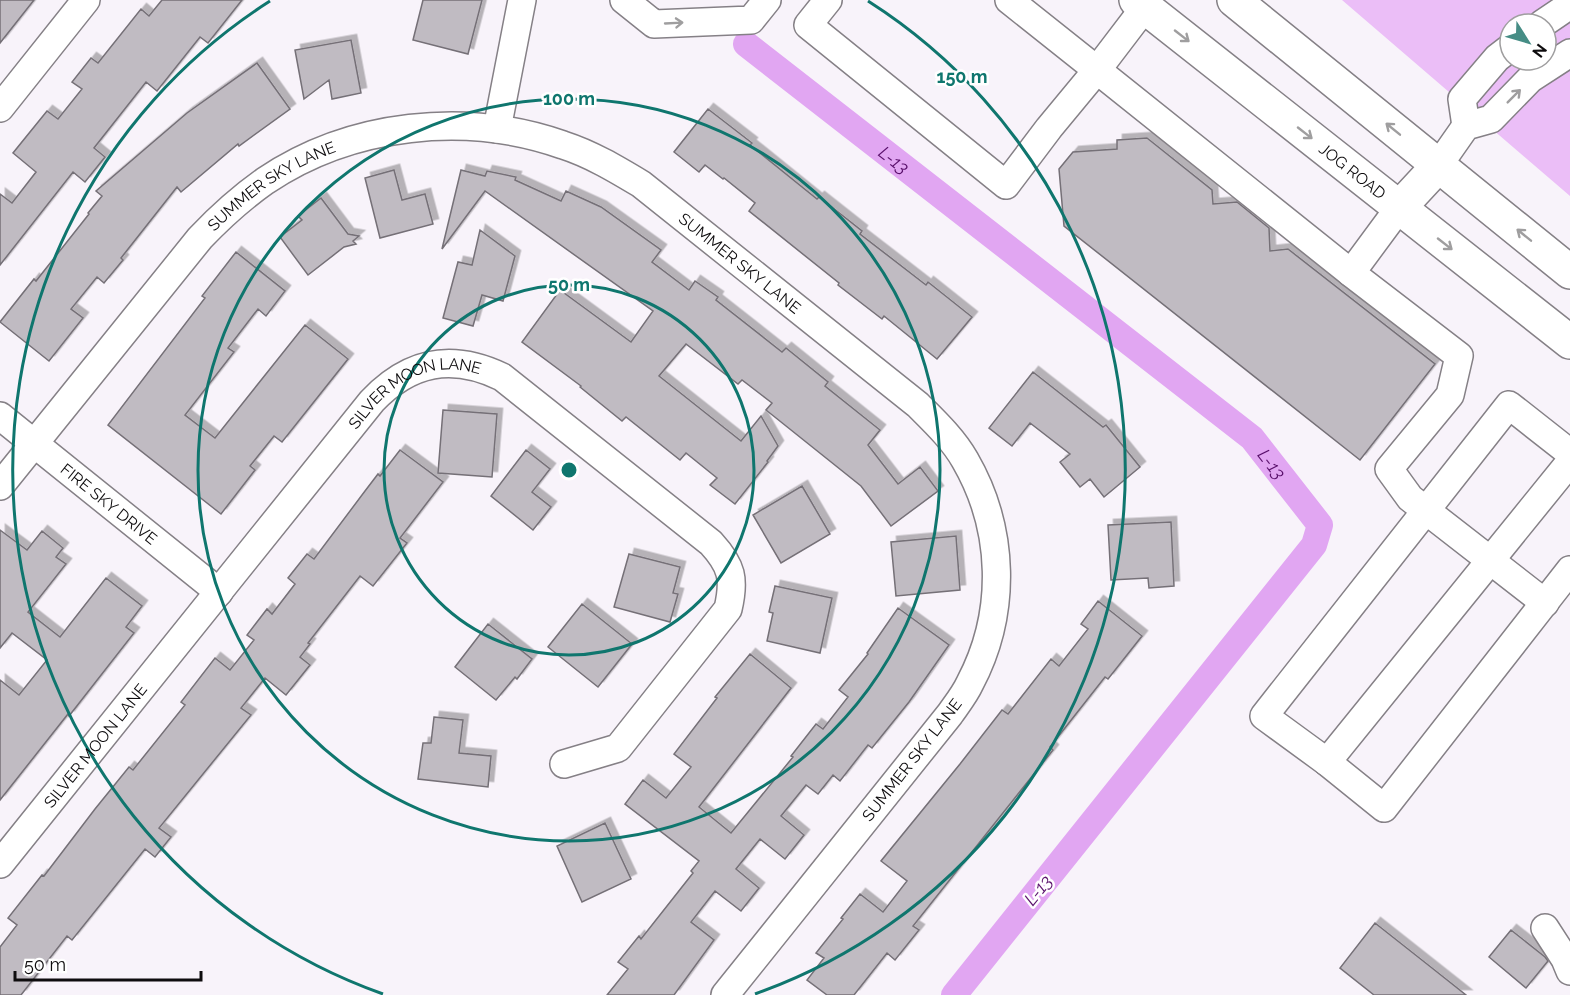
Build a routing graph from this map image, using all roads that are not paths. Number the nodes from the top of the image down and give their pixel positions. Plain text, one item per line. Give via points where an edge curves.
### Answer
1 (86, 0) edge
2 (522, 0) edge
3 (624, 0) edge
4 (767, 0) edge
5 (828, 0) edge
6 (1009, 0) edge
7 (1234, 0) edge
8 (1141, 4) edge
9 (1570, 53) edge
10 (1498, 57) edge
11 (1097, 70) junction
12 (0, 108) edge
13 (1466, 126) junction
14 (497, 129) junction
15 (1438, 165) junction
16 (1399, 207) junction
17 (1570, 272) edge
18 (1351, 273) junction
19 (1570, 342) edge
20 (0, 416) edge
21 (34, 444) junction
22 (1570, 453) edge
23 (1570, 462) edge
24 (0, 486) edge
25 (1426, 511) junction
26 (1489, 561) junction
27 (1570, 570) edge
28 (219, 592) junction
29 (1545, 603) junction
30 (1327, 762) junction
31 (564, 764) dead end
32 (0, 864) edge
33 (1545, 927) dead end
34 (1570, 971) edge
35 (725, 995) edge

1 - 12 street
2 - 14 street
3 -> 4 street via 654,24 751,20
5 - 11 street via 808,25 1006,185
6 - 11 street
15 -> 7 main road
8 - 11 street
8 -> 16 main road, JOG ROAD
13 -> 9 street via 1491,118 1530,79
10 - 13 street via 1462,99
11 - 18 street
13 - 15 street
14 - 21 street, SUMMER SKY LANE via 433,126 389,131 346,142 266,180 200,238
14 - 35 street, SUMMER SKY LANE via 564,145 603,161 681,214 944,430 965,460 987,509 995,544 994,616 985,651 970,684
15 - 16 main road
17 -> 15 main road
16 - 18 street
16 -> 19 main road, JOG ROAD
18 - 25 street via 1459,356 1450,395 1389,470 1410,498
20 - 21 street, FIRE SKY DRIVE
21 - 24 street, SUMMER SKY LANE
21 - 28 street, FIRE SKY DRIVE
22 - 25 street via 1509,405
23 - 26 street
25 - 26 street
25 - 30 street via 1264,716
26 - 29 street
26 - 30 street
27 - 29 street
28 - 31 street, SILVER MOON LANE via 384,388 432,365 468,364 486,369 502,377 711,543 724,557 731,574 728,609 618,748
28 - 32 street, SILVER MOON LANE
29 - 30 street via 1384,808
33 - 34 street

